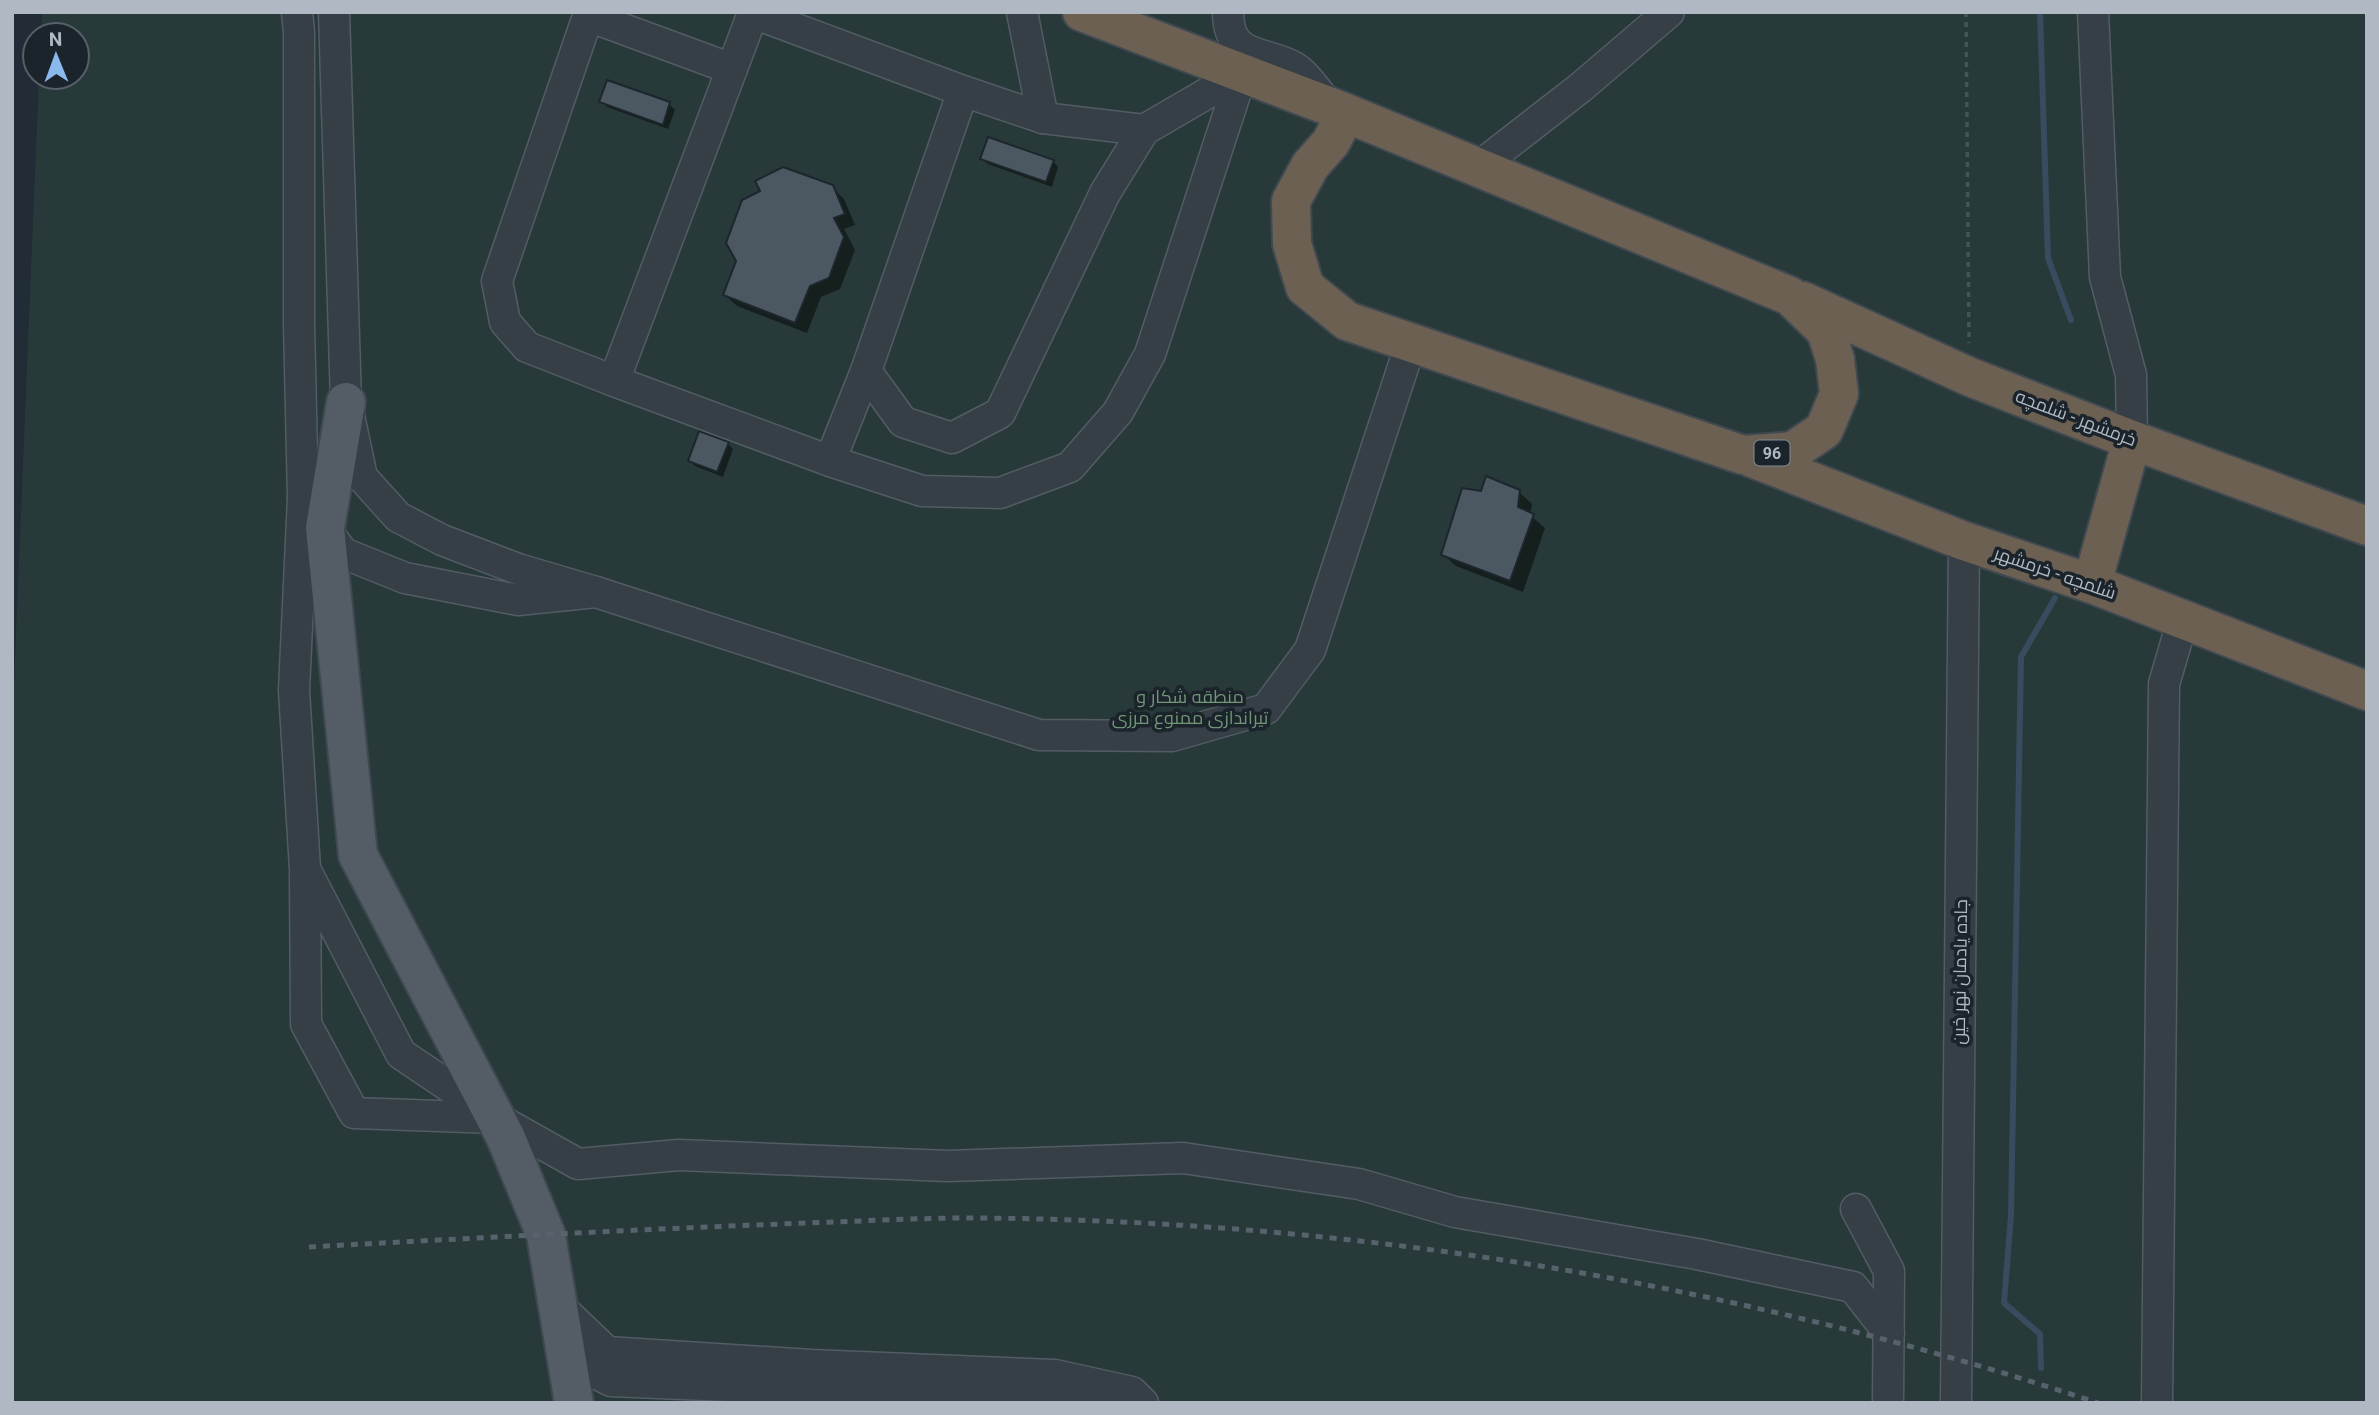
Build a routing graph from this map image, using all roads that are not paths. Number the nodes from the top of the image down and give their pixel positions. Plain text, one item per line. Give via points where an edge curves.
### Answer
1 (297, 12) edge
2 (334, 12) edge
3 (1022, 12) edge
4 (1082, 12) edge
5 (1228, 12) edge
6 (1669, 12) edge
7 (2093, 12) edge
8 (752, 13) edge
9 (584, 14) edge
10 (732, 69) junction
11 (1242, 73) junction
12 (963, 91) junction
13 (1338, 110) junction
14 (1043, 118) junction
15 (1144, 130) junction
16 (1477, 167) junction
17 (1790, 296) junction
18 (1411, 343) junction
19 (866, 371) junction
20 (614, 381) junction
21 (346, 402) junction
22 (2132, 440) junction
23 (1743, 455) junction
24 (831, 461) junction
25 (314, 513) junction
26 (2367, 526) edge
27 (1964, 541) junction
28 (2092, 584) junction
29 (596, 592) junction
30 (2183, 619) junction
31 (2367, 691) edge
32 (305, 869) junction
33 (496, 1118) junction
34 (1856, 1209) dead end
35 (558, 1305) junction
36 (1889, 1333) junction
37 (566, 1358) junction
38 (574, 1403) edge
39 (1141, 1403) edge
40 (1888, 1403) edge
41 (1956, 1403) edge
42 (2157, 1403) edge

1 - 25 street via 299,324
2 - 21 street
3 - 14 street
4 - 11 highway
5 - 13 street via 1228,26 1241,48 1295,68
6 - 16 street
7 - 22 street via 2105,277 2131,375
8 - 10 street
8 - 12 street
9 - 10 street
9 - 20 street via 497,281 505,322 527,347
10 - 20 street
11 - 13 highway
11 - 15 street
11 - 24 street via 1150,354 1118,412 1070,467 1000,493 922,491
12 - 14 street
12 - 19 street
13 - 16 highway, 96
13 - 18 highway, 96 via 1331,142 1310,166 1291,201 1292,244 1305,287 1347,321
14 - 15 street
15 - 19 street via 1105,193 1000,413 952,438 904,422
16 - 17 highway, 96
17 - 22 highway, خرمشهر - شلمچه / 96 via 1970,377
17 - 23 highway, 96 via 1826,331 1839,394 1824,430 1793,451
18 - 23 highway, 96
18 - 29 street via 1310,650 1266,709 1172,736 1039,735
19 - 24 street
20 - 24 street
21 - 25 main road
21 - 29 street via 362,477 398,517 442,540 518,569
22 - 26 highway, خرمشهر - شلمچه / 96
22 - 28 highway
23 - 27 highway, شلمچه - خرمشهر / 96
25 - 29 street via 343,553 405,578 518,600
25 - 32 street via 294,690
25 - 33 main road via 358,855
27 - 28 highway, شلمچه - خرمشهر / 96
27 - 41 street, جاده یادمان نهر خین
28 - 30 highway, شلمچه - خرمشهر / 96
30 - 31 highway, شلمچه - خرمشهر / 96
30 - 42 street via 2164,684
32 - 33 street via 401,1055
32 - 33 street via 306,1024 354,1113
33 - 35 main road via 546,1235
33 - 36 street via 579,1164 679,1155 948,1166 1183,1158 1359,1184 1455,1212 1697,1254 1853,1287
34 - 36 street via 1889,1270
35 - 37 main road
35 - 39 street via 607,1352 1055,1375 1132,1392
36 - 40 street
37 - 38 main road
37 - 39 street via 611,1381

